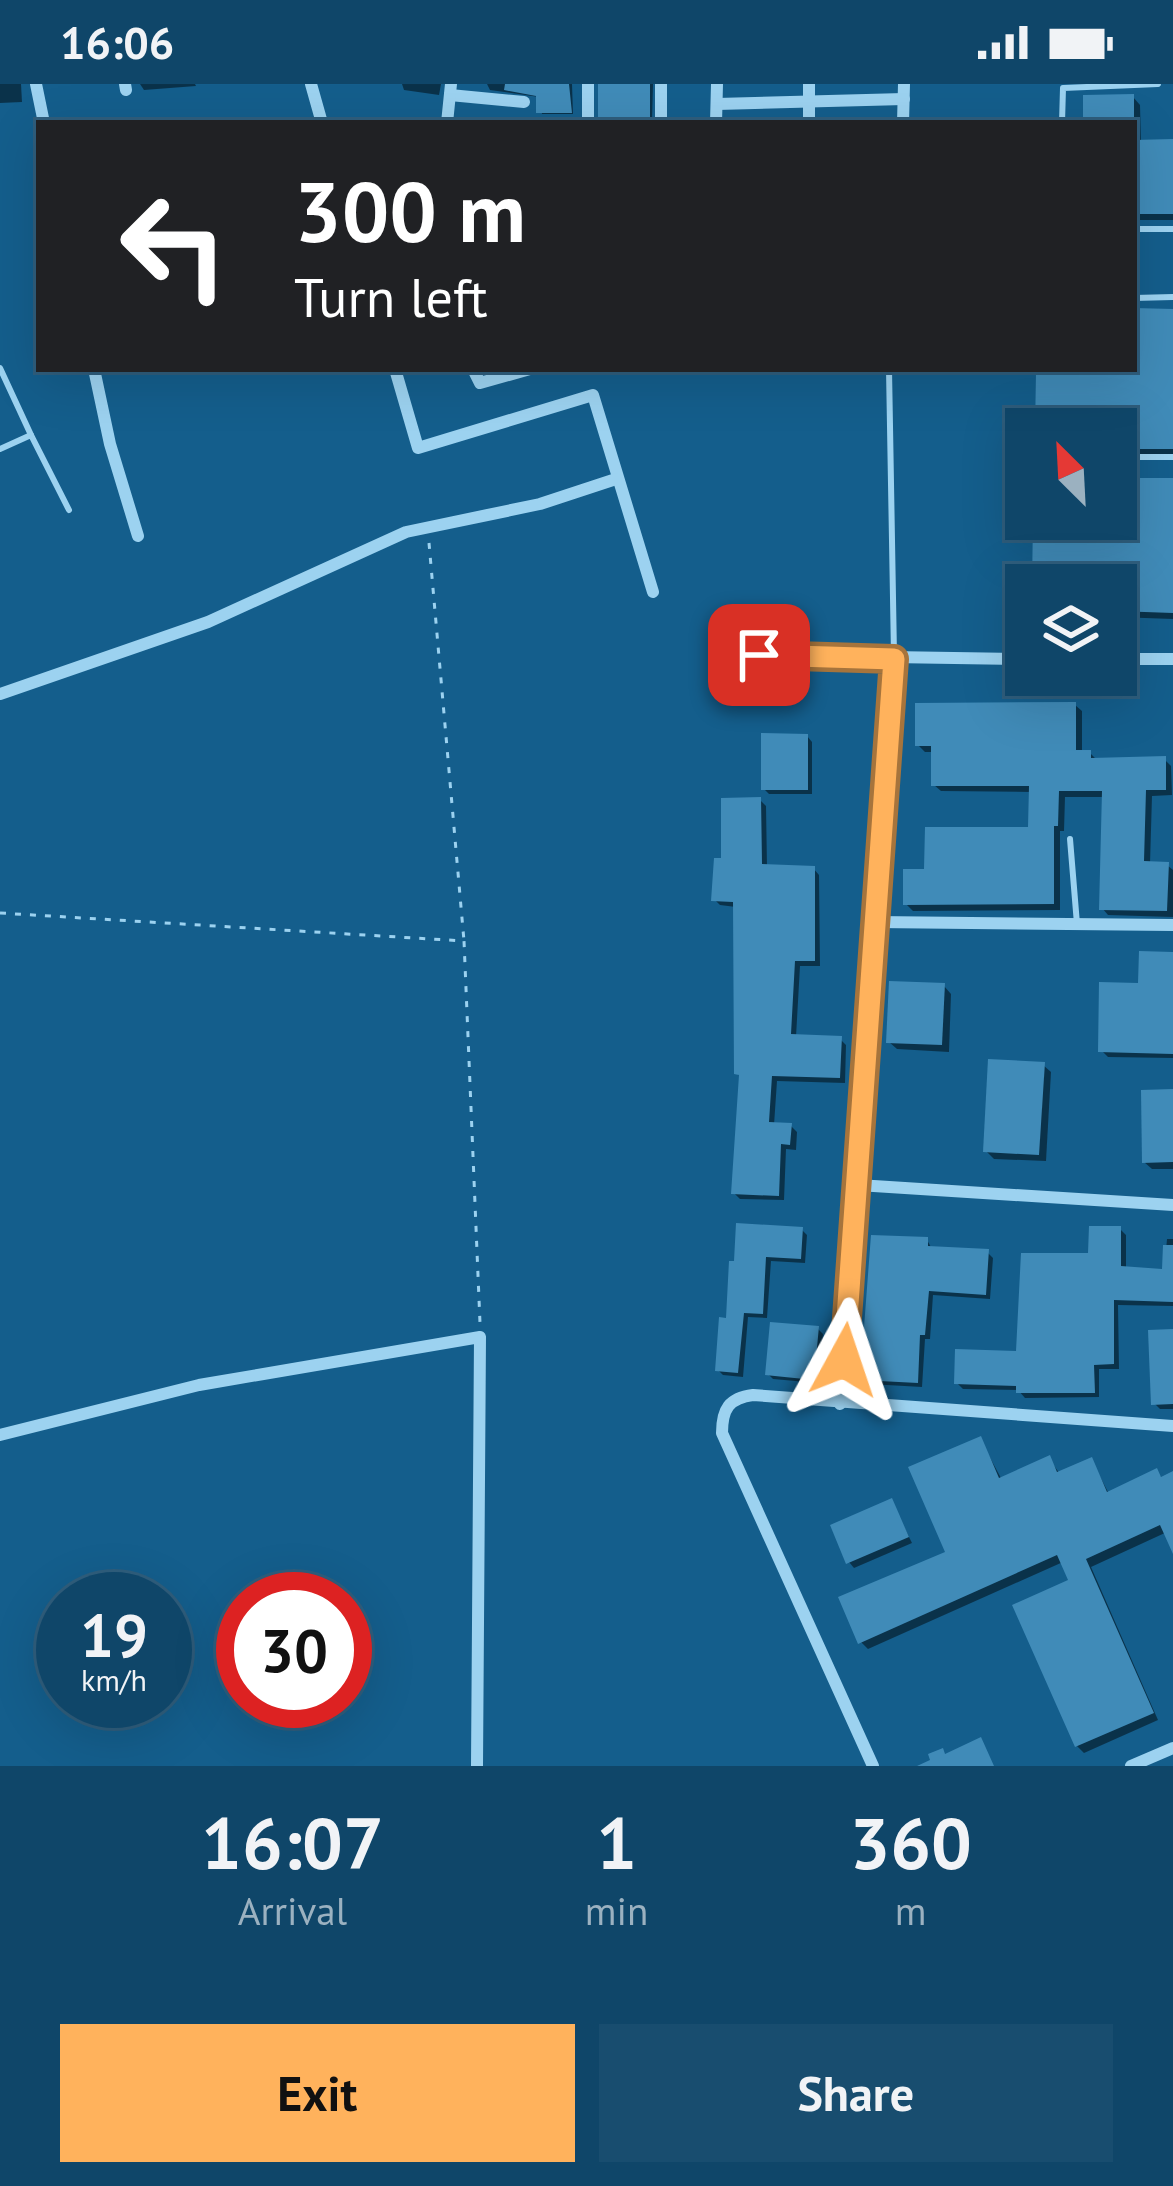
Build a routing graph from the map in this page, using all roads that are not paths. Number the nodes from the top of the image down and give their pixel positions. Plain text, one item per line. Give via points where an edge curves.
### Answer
1 (36, 84) edge
2 (311, 84) edge
3 (588, 84) edge
4 (661, 84) edge
5 (717, 84) edge
6 (809, 84) edge
7 (904, 84) edge
8 (1157, 84) edge
9 (451, 89) edge
10 (904, 100) junction
11 (524, 102) dead end
12 (809, 102) junction
13 (717, 104) junction
14 (43, 120) edge
15 (321, 120) edge
16 (448, 120) edge
17 (588, 120) edge
18 (661, 120) edge
19 (716, 120) edge
20 (809, 120) edge
21 (904, 120) edge
22 (1062, 120) edge
23 (1137, 229) edge
24 (1173, 230) edge
25 (1173, 297) edge
26 (1137, 298) edge
27 (0, 368) edge
28 (95, 372) edge
29 (396, 372) edge
30 (474, 372) edge
31 (521, 372) edge
32 (890, 372) edge
33 (31, 435) junction
34 (0, 449) edge
35 (1173, 457) edge
36 (1137, 458) edge
37 (616, 479) junction
38 (69, 510) dead end
39 (138, 536) dead end
40 (653, 592) dead end
41 (759, 655) dead end
42 (894, 659) junction
43 (1005, 659) edge
44 (1137, 659) edge
45 (1173, 659) edge
46 (0, 694) edge
47 (1070, 839) dead end
48 (874, 922) junction
49 (1077, 924) junction
50 (1173, 925) edge
51 (858, 1185) junction
52 (1173, 1205) edge
53 (840, 1404) junction
54 (1173, 1426) edge
55 (0, 1435) edge
56 (1173, 1748) edge
57 (478, 1766) edge
58 (873, 1766) edge
59 (1131, 1766) edge

1 - 14 street
2 - 15 street
3 - 17 street
4 - 18 street
5 - 13 street
6 - 12 street
7 - 10 street
8 - 22 lane via 1063,88
9 - 11 street
9 - 16 street
10 - 12 street
10 - 21 street
12 - 13 street
12 - 20 street
13 - 19 street
23 - 24 lane
25 - 26 lane
27 - 33 lane
28 - 39 street
29 - 37 street via 418,448 592,395
30 - 31 street via 489,383
32 - 42 lane
33 - 34 lane
33 - 38 lane
35 - 36 lane
37 - 40 street
37 - 46 street via 383,540 208,622
41 - 42 street
42 - 43 street
42 - 48 street
44 - 45 street
47 - 49 lane
48 - 49 street
48 - 51 street
49 - 50 street
51 - 52 street
51 - 53 street
53 - 54 street
53 - 58 street via 739,1397 722,1416 722,1433
55 - 57 street via 199,1385 480,1337
56 - 59 street

